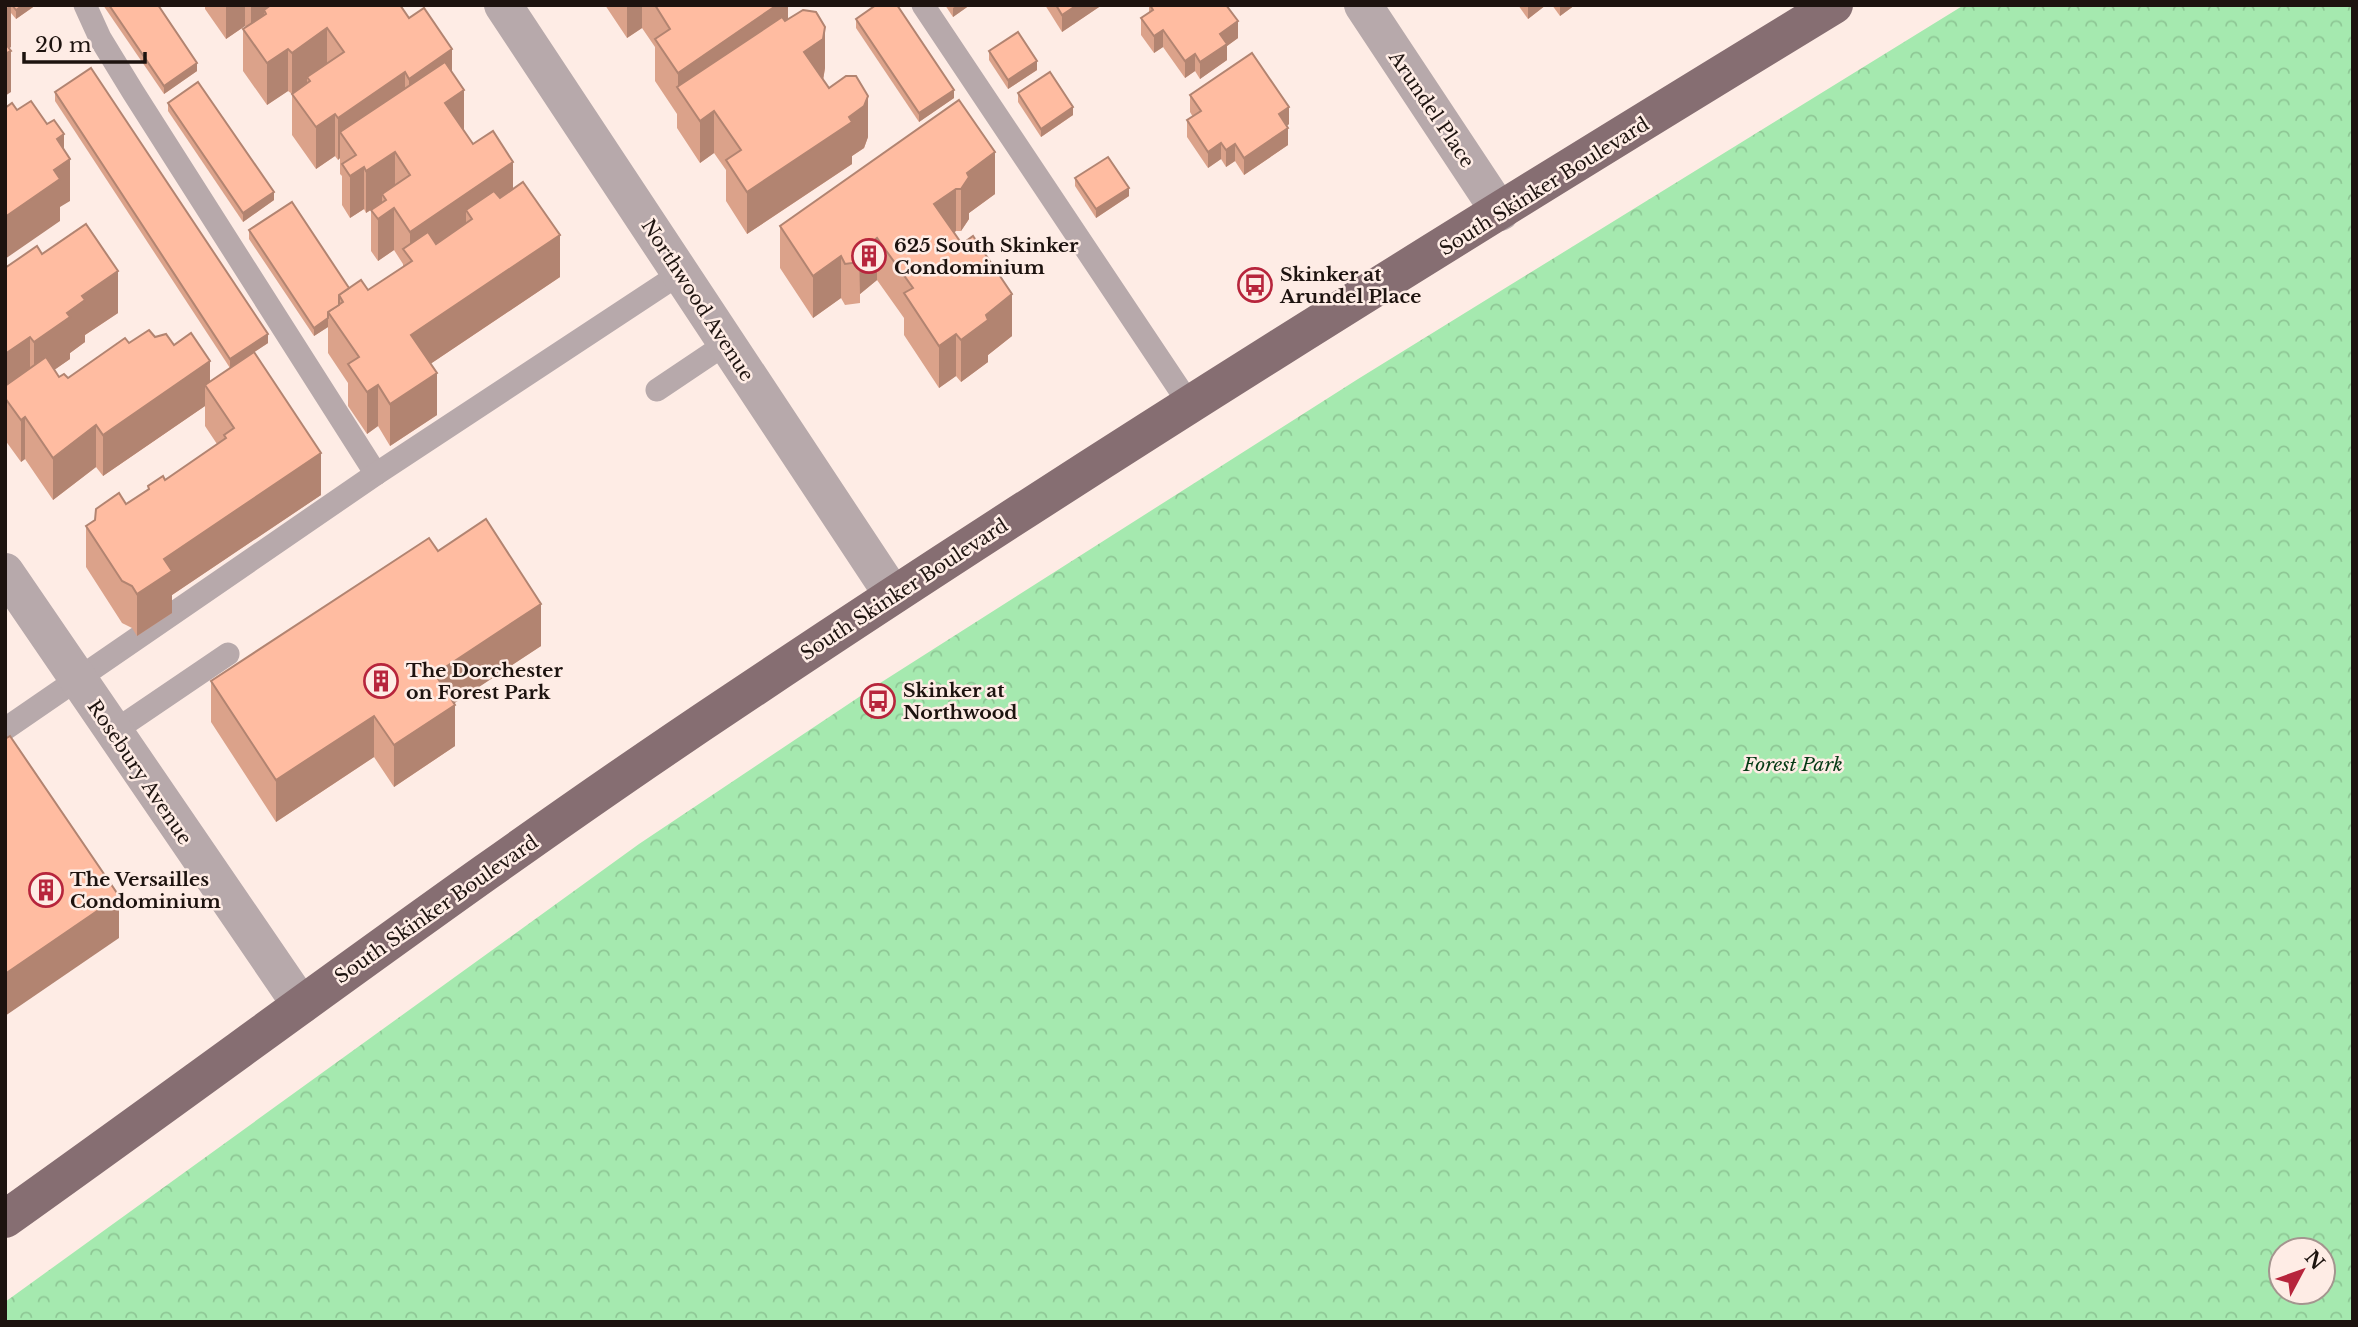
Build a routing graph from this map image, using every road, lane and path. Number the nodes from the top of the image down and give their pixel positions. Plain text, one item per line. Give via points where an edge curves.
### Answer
1 (85, 5) edge
2 (503, 5) edge
3 (923, 5) edge
4 (1363, 5) edge
5 (1819, 9) edge
6 (1500, 212) junction
7 (681, 273) junction
8 (727, 343) junction
9 (657, 390) dead end
10 (1190, 405) junction
11 (376, 474) junction
12 (5, 572) edge
13 (893, 595) junction
14 (228, 654) dead end
15 (78, 680) junction
16 (5, 729) edge
17 (113, 732) junction
18 (300, 1005) junction
19 (5, 1219) edge

1 - 11 lane via 100,38
2 - 7 street, Northwood Avenue
3 - 10 lane
4 - 6 street, Arundel Place
5 - 6 main road, South Skinker Boulevard
6 - 10 main road, South Skinker Boulevard
7 - 8 street, Northwood Avenue
7 - 11 lane
8 - 9 lane
8 - 13 street, Northwood Avenue
10 - 13 main road, South Skinker Boulevard
11 - 15 lane
12 - 15 street, Rosebury Avenue
13 - 18 main road, South Skinker Boulevard via 627,774
14 - 17 lane
15 - 16 lane
15 - 17 street, Rosebury Avenue
17 - 18 street, Rosebury Avenue
18 - 19 main road, South Skinker Boulevard

